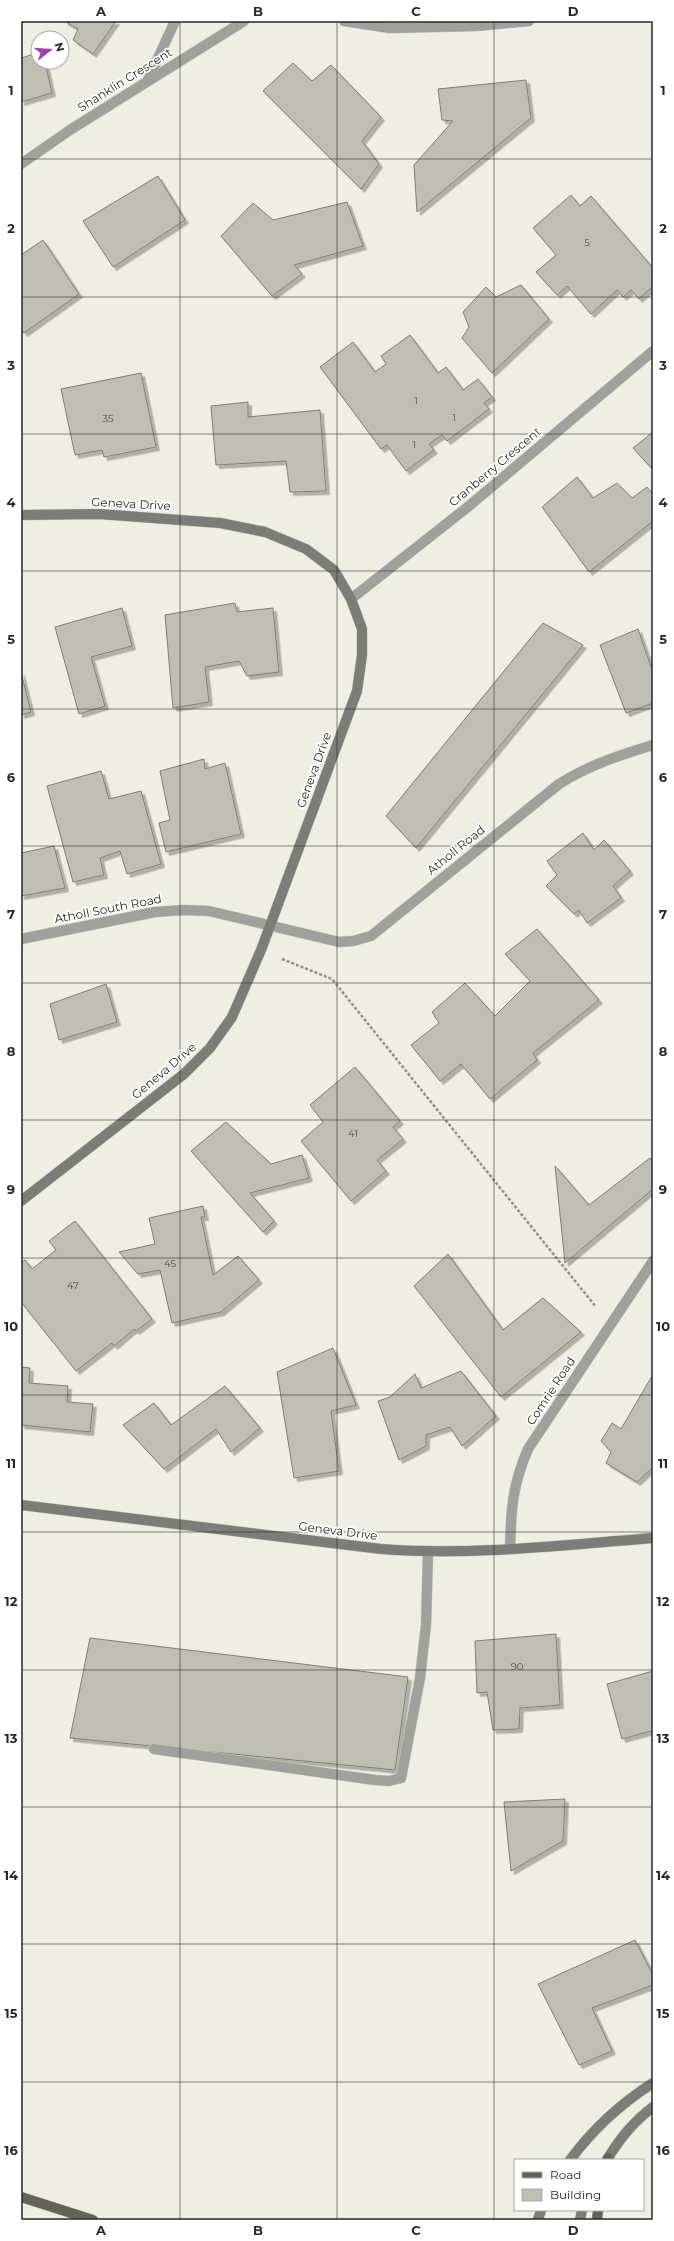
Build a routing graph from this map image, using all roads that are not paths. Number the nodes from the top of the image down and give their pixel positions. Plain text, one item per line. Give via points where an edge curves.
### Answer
1 (175, 21) edge
2 (244, 21) edge
3 (344, 21) edge
4 (529, 21) edge
5 (148, 80) junction
6 (21, 164) edge
7 (653, 351) edge
8 (21, 515) edge
9 (351, 599) junction
10 (653, 745) edge
11 (270, 927) junction
12 (21, 939) edge
13 (21, 1201) edge
14 (653, 1261) edge
15 (21, 1504) edge
16 (653, 1538) edge
17 (510, 1549) junction
18 (428, 1553) junction
19 (154, 1749) dead end
20 (653, 2084) edge
21 (653, 2106) edge
22 (571, 2159) edge
23 (607, 2159) edge
24 (21, 2197) edge
25 (93, 2220) edge

1 - 5 street
2 - 5 street, Shanklin Crescent
3 - 4 street via 390,28 477,26
5 - 6 street, Shanklin Crescent
7 - 9 street, Cranberry Crescent via 469,506
8 - 9 street, Geneva Drive via 99,514 213,522 264,532 306,549 334,570
9 - 11 street, Geneva Drive via 362,629 362,655 357,691
10 - 11 street, Atholl Road via 578,771 371,936 339,942
11 - 12 street, Atholl South Road via 209,911 183,910 155,912
11 - 13 street, Geneva Drive via 232,1017 210,1048 184,1074
14 - 17 street, Comrie Road via 528,1449 517,1474 513,1492
15 - 18 street, Geneva Drive
16 - 17 street, Geneva Drive
17 - 18 street, Geneva Drive
18 - 19 street via 426,1625 420,1678 401,1778 389,1782
20 - 22 street via 617,2108
21 - 23 street via 636,2120
24 - 25 main road

